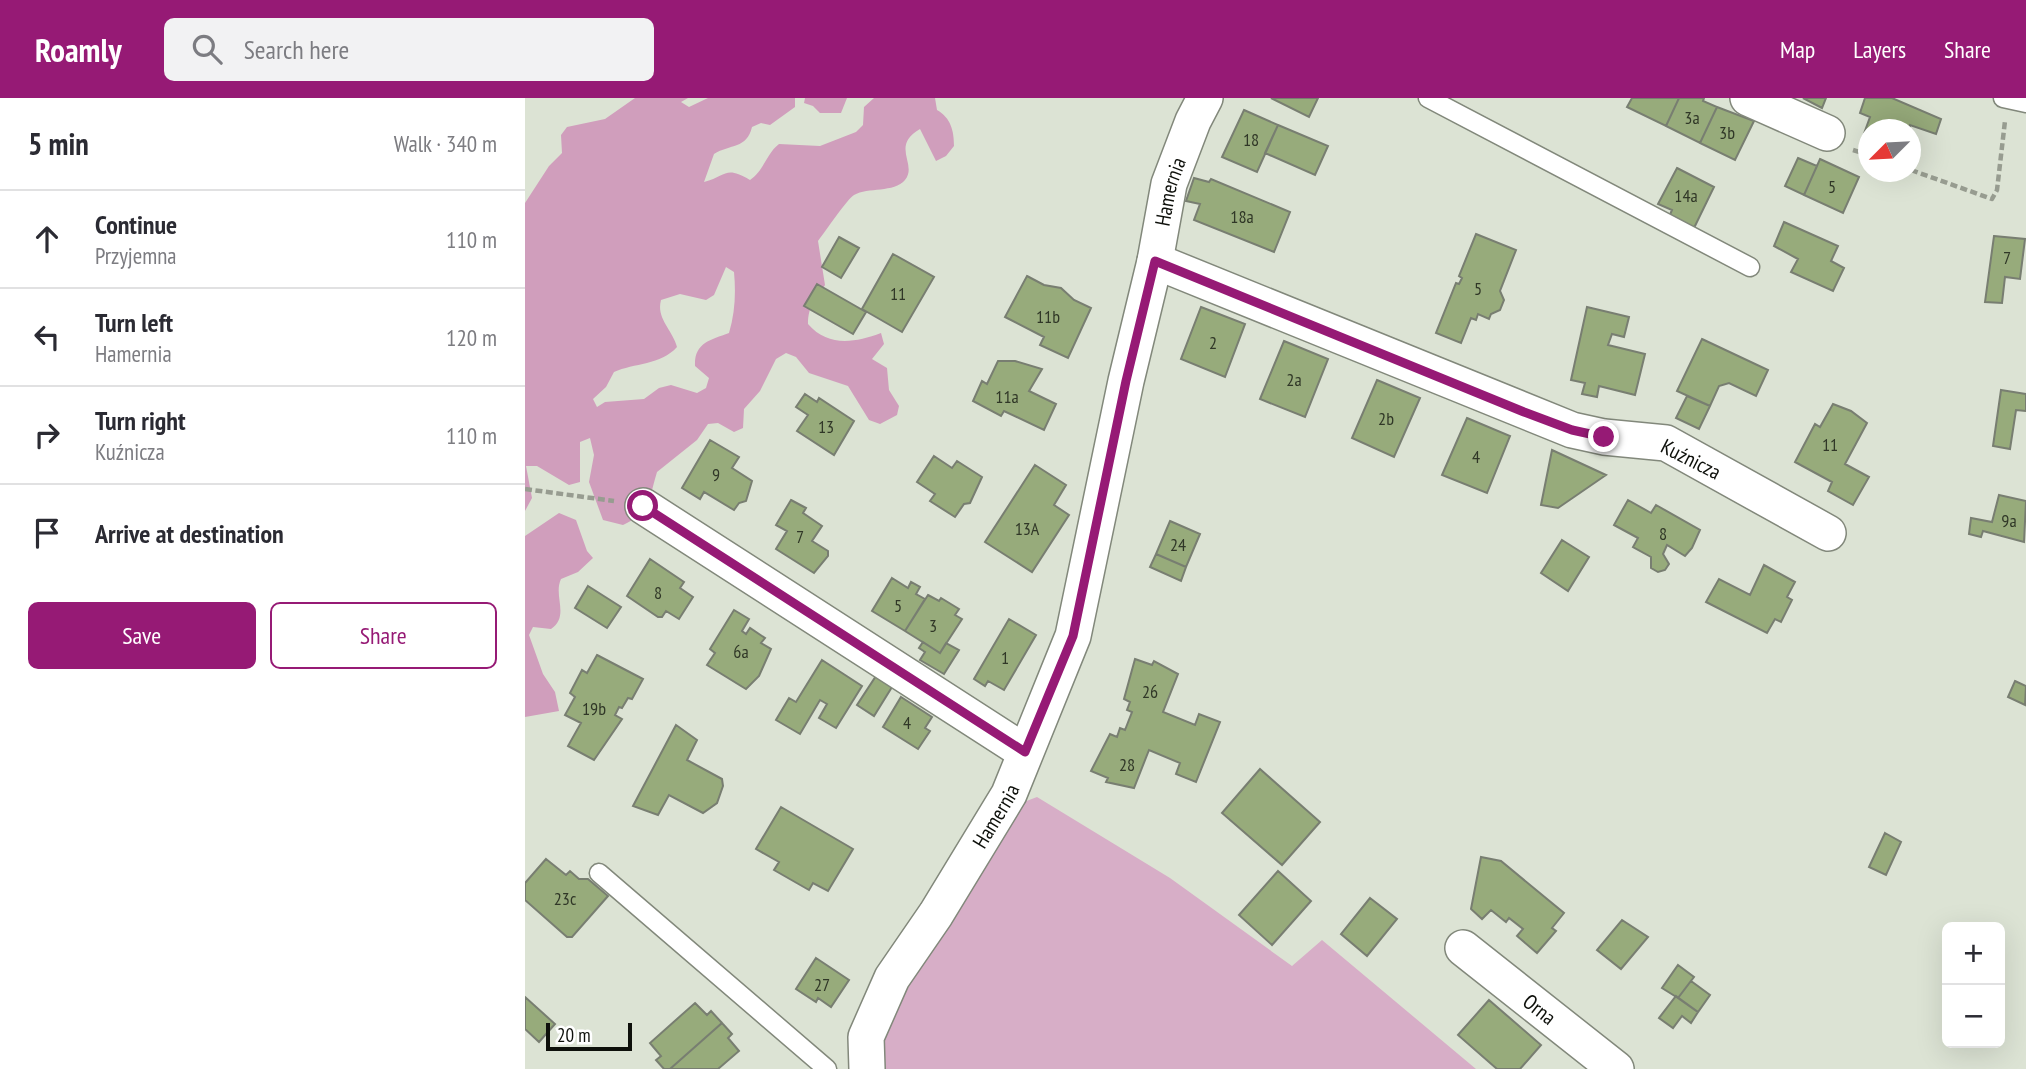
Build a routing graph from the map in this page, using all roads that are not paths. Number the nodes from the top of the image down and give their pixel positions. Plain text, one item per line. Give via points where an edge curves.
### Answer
1 (1205, 98) edge
2 (1427, 98) edge
3 (1748, 98) edge
4 (2005, 99) edge
5 (2026, 103) edge
6 (1827, 133) dead end
7 (1155, 261) junction
8 (1750, 267) dead end
9 (643, 506) road end
10 (1828, 533) dead end
11 (1025, 752) junction
12 (599, 873) dead end
13 (1463, 948) dead end
14 (827, 1069) edge
15 (867, 1069) edge
16 (1616, 1069) edge

1 - 7 street, Hamernia via 1169,184
2 - 8 lane
3 - 6 street
4 - 5 lane
7 - 10 street, Kuźnicza via 1572,430 1666,443
7 - 11 street, Hamernia via 1073,636
9 - 11 street
11 - 15 street, Hamernia via 1009,794 892,978 866,1037
12 - 14 lane
13 - 16 street, Orna

